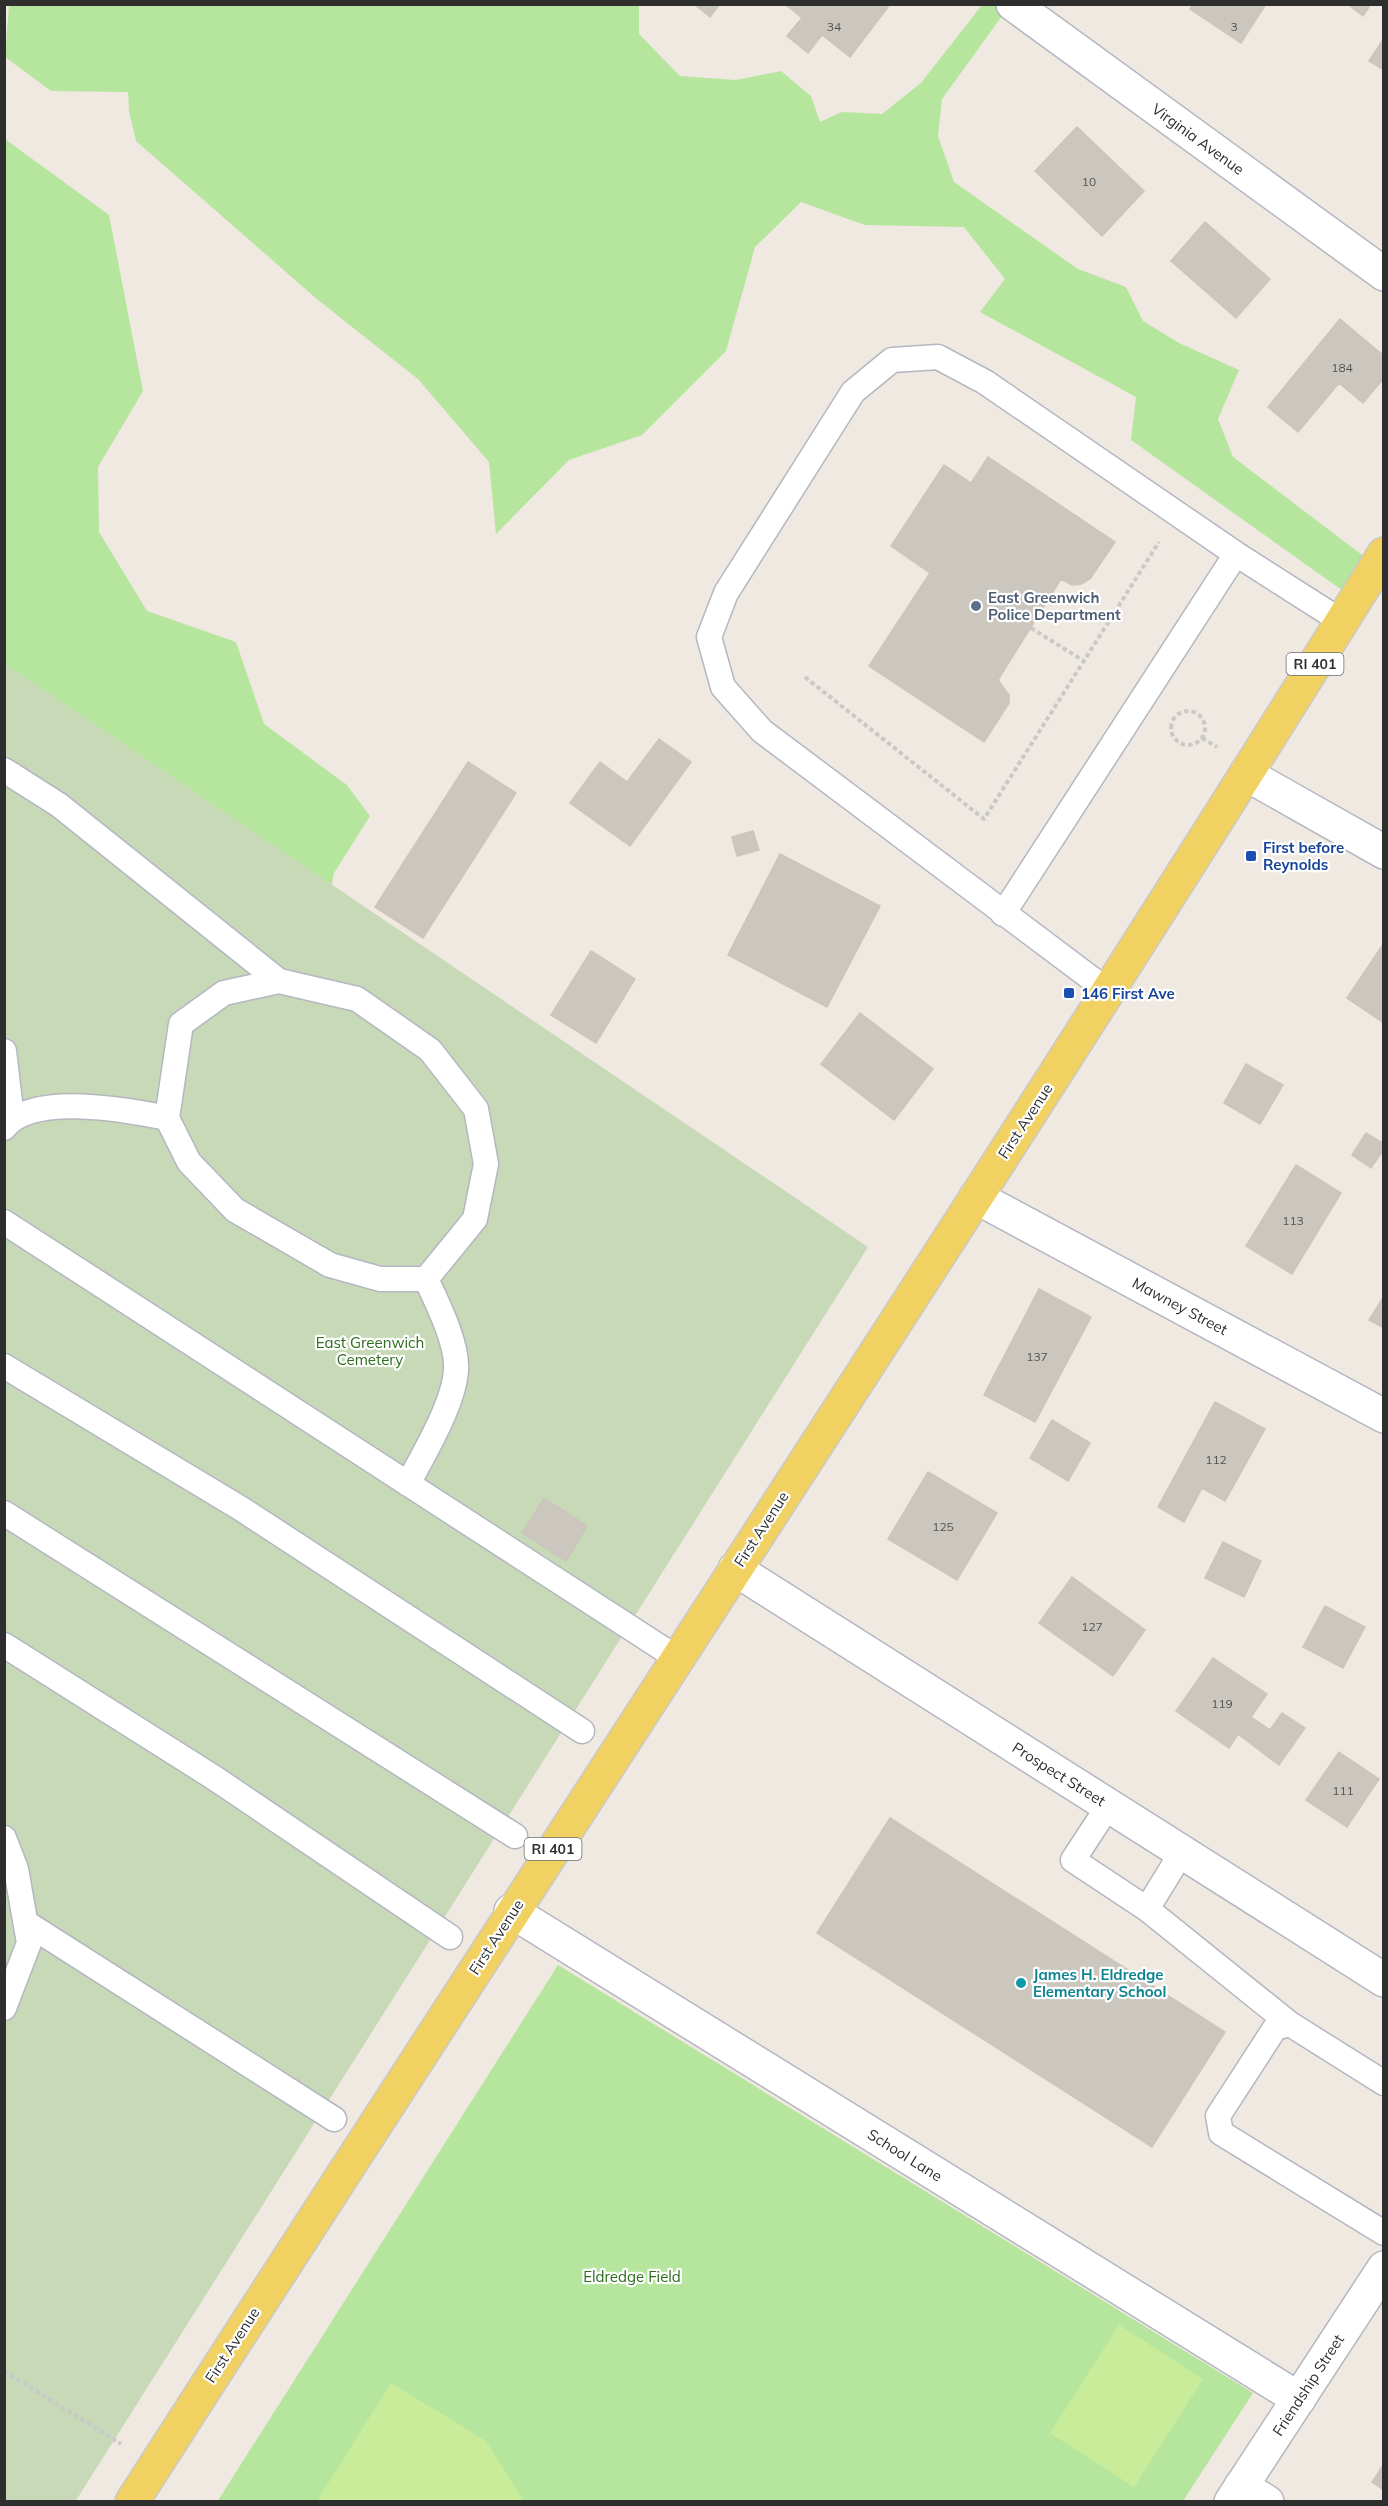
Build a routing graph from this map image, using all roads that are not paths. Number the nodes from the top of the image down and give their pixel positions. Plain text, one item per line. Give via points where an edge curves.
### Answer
1 (1013, 4) edge
2 (1383, 274) edge
3 (1236, 554) junction
4 (1383, 554) edge
5 (1341, 621) junction
6 (4, 770) edge
7 (1246, 774) junction
8 (1383, 852) edge
9 (1003, 914) junction
10 (279, 981) junction
11 (1108, 992) junction
12 (4, 1051) edge
13 (167, 1118) junction
14 (8, 1123) edge
15 (976, 1197) junction
16 (4, 1222) edge
17 (426, 1279) junction
18 (4, 1366) edge
19 (1383, 1416) edge
20 (408, 1484) junction
21 (4, 1513) edge
22 (735, 1569) junction
23 (4, 1645) edge
24 (677, 1658) junction
25 (582, 1731) dead end
26 (1109, 1805) junction
27 (515, 1836) dead end
28 (4, 1838) edge
29 (1182, 1852) junction
30 (1147, 1909) junction
31 (512, 1911) junction
32 (28, 1924) junction
33 (450, 1938) dead end
34 (1383, 1980) edge
35 (4, 2008) edge
36 (1290, 2024) junction
37 (1383, 2082) edge
38 (334, 2119) dead end
39 (1383, 2233) edge
40 (1383, 2268) edge
41 (1299, 2399) junction
42 (1246, 2496) edge
43 (132, 2502) edge

1 - 2 street, Virginia Avenue
3 - 5 lane
3 - 9 lane
3 - 9 lane via 985,382 938,357 892,360 853,392 726,593 709,637 723,687 762,731
4 - 5 main road, First Avenue / RI 401
5 - 7 main road, First Avenue / RI 401
6 - 10 lane via 59,805
7 - 8 street
7 - 11 main road, First Avenue / RI 401
9 - 11 lane
10 - 13 lane via 224,993 181,1024
10 - 17 lane via 357,999 430,1050 476,1109 486,1164 475,1219
11 - 15 main road, First Avenue / RI 401
12 - 14 lane
13 - 14 lane via 117,1108 59,1106
13 - 17 lane via 189,1162 235,1210 330,1265 380,1279
15 - 19 street, Mawney Street
15 - 22 main road, First Avenue / RI 401
16 - 20 lane
17 - 20 lane via 446,1322 457,1369 442,1420
18 - 25 lane via 240,1508
20 - 24 lane
21 - 27 lane
22 - 24 main road, First Avenue / RI 401
22 - 26 street, Prospect Street
23 - 33 lane via 216,1779
24 - 31 main road, First Avenue / RI 401
26 - 29 street, Prospect Street
26 - 30 lane via 1073,1860
28 - 32 lane via 16,1869
29 - 30 lane
29 - 34 street, Prospect Street
30 - 36 lane
31 - 41 street, School Lane
31 - 43 main road, First Avenue / RI 401
32 - 35 lane via 29,1943
32 - 38 lane
36 - 37 lane
36 - 39 lane via 1275,2028 1218,2116 1221,2133
40 - 41 street, Friendship Street
41 - 42 street, Friendship Street

